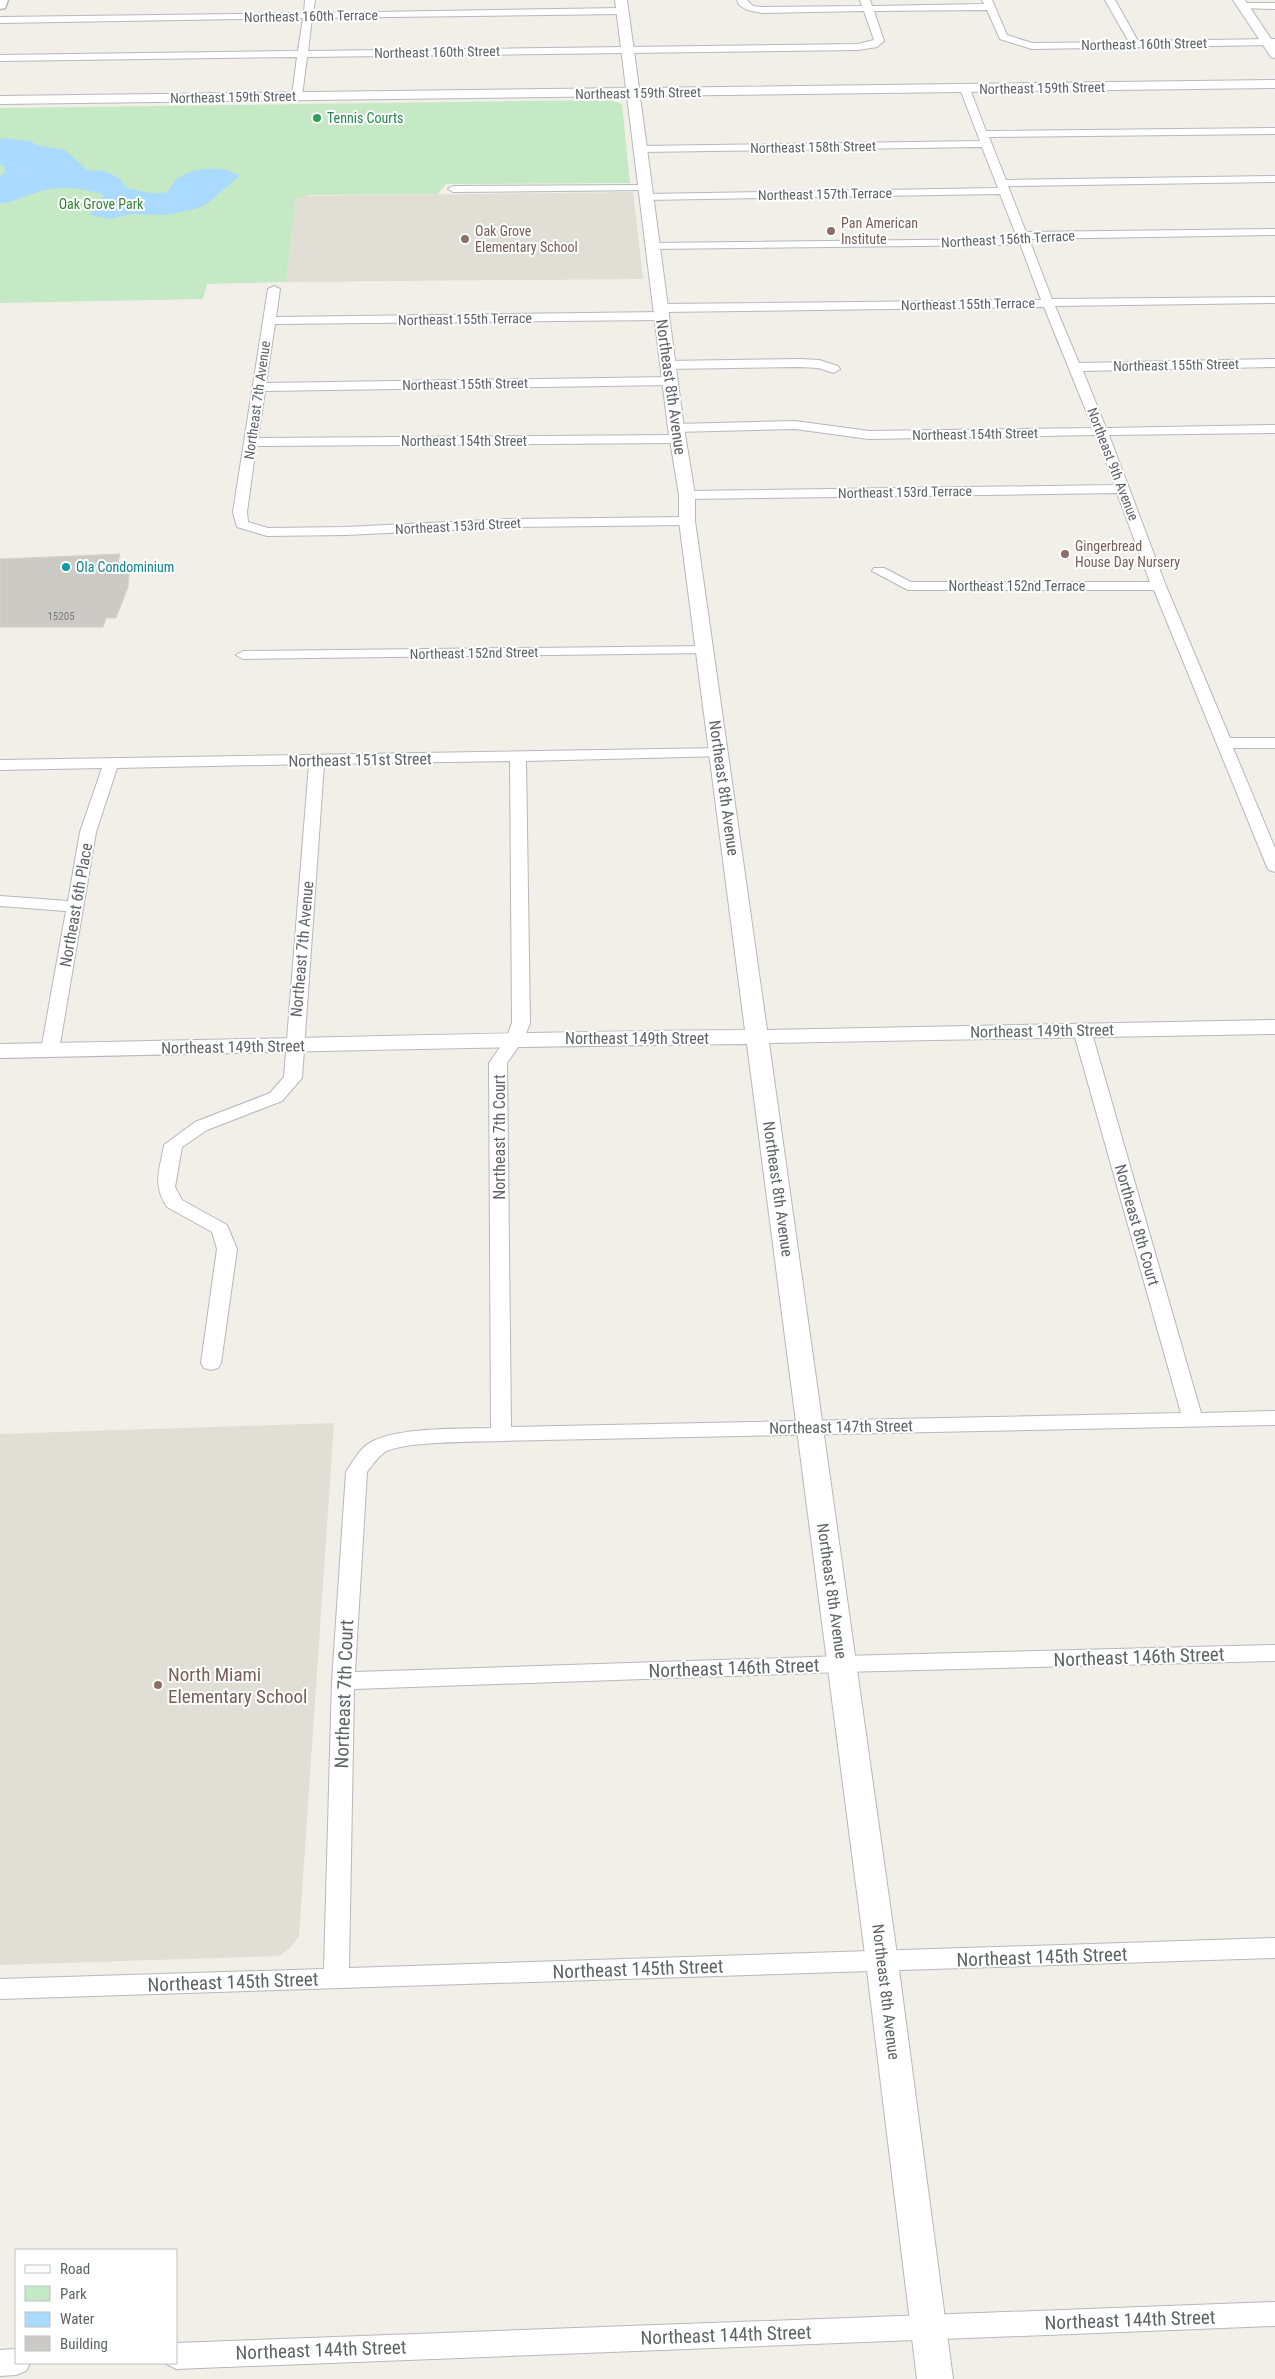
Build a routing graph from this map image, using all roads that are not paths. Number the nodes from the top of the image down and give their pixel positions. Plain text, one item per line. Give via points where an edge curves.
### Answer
1 (2, 0) edge
2 (310, 0) edge
3 (742, 0) edge
4 (1110, 0) edge
5 (1240, 3) edge
6 (866, 4) edge
7 (989, 4) edge
8 (0, 5) edge
9 (621, 5) edge
10 (1275, 6) edge
11 (307, 16) junction
12 (0, 20) edge
13 (1271, 42) edge
14 (1134, 44) junction
15 (627, 50) junction
16 (303, 54) junction
17 (1275, 54) edge
18 (0, 58) edge
19 (1275, 84) edge
20 (965, 89) junction
21 (632, 93) junction
22 (297, 96) junction
23 (0, 100) edge
24 (1275, 131) edge
25 (984, 139) junction
26 (640, 149) junction
27 (1275, 179) edge
28 (1002, 187) junction
29 (453, 189) dead end
30 (645, 192) junction
31 (1275, 232) edge
32 (1023, 236) junction
33 (652, 246) junction
34 (274, 289) dead end
35 (1275, 300) edge
36 (1048, 303) junction
37 (661, 312) junction
38 (268, 321) junction
39 (1275, 363) edge
40 (1076, 367) junction
41 (834, 368) dead end
42 (668, 373) junction
43 (260, 387) junction
44 (1275, 429) edge
45 (1100, 432) junction
46 (676, 433) junction
47 (251, 442) junction
48 (1123, 489) junction
49 (687, 495) junction
50 (240, 512) joint
51 (687, 521) junction
52 (879, 571) dead end
53 (1158, 586) junction
54 (705, 650) junction
55 (243, 655) dead end
56 (1275, 743) edge
57 (1224, 744) junction
58 (720, 753) junction
59 (518, 757) junction
60 (317, 761) junction
61 (111, 764) junction
62 (0, 765) edge
63 (1275, 867) edge
64 (0, 901) edge
65 (76, 907) junction
66 (1275, 1027) edge
67 (1082, 1030) junction
68 (757, 1037) junction
69 (515, 1039) junction
70 (294, 1046) junction
71 (50, 1050) junction
72 (0, 1051) edge
73 (211, 1363) dead end
74 (1275, 1418) edge
75 (1193, 1420) junction
76 (810, 1428) junction
77 (501, 1434) junction
78 (407, 1440) joint
79 (1275, 1653) edge
80 (842, 1664) junction
81 (343, 1681) junction
82 (1275, 1948) edge
83 (882, 1962) junction
84 (336, 1978) junction
85 (0, 1989) edge
86 (1275, 2314) edge
87 (928, 2327) junction
88 (178, 2356) edge
89 (15, 2362) edge
90 (0, 2363) edge
91 (935, 2379) edge

1 - 8 main road
2 - 11 street
3 - 6 street via 750,8 762,10
4 - 14 street
5 - 10 street
5 - 13 street
6 - 7 street
6 - 15 street, Northeast 160th Street via 879,41 874,45 858,48
7 - 14 street, Northeast 160th Street via 1003,37 1014,42 1032,46
9 - 11 street, Northeast 160th Terrace
9 - 15 street, Northeast 8th Avenue
11 - 12 street, Northeast 160th Terrace
11 - 16 street
13 - 14 street, Northeast 160th Street
13 - 17 street
15 - 16 street, Northeast 160th Street
15 - 21 street, Northeast 8th Avenue
16 - 18 street, Northeast 160th Street
16 - 22 street
19 - 20 street, Northeast 159th Street
20 - 21 street, Northeast 159th Street
20 - 25 street, Northeast 9th Avenue
21 - 22 street, Northeast 159th Street
21 - 26 street, Northeast 8th Avenue
22 - 23 street, Northeast 159th Street
24 - 25 street, Northeast 158th Street
25 - 26 street, Northeast 158th Street
25 - 28 street, Northeast 9th Avenue
26 - 30 street, Northeast 8th Avenue
27 - 28 street, Northeast 157th Terrace
28 - 30 street, Northeast 157th Terrace
28 - 32 street, Northeast 9th Avenue
29 - 30 street, Northeast 157th Terrace
30 - 33 street, Northeast 8th Avenue
31 - 32 street, Northeast 156th Terrace
32 - 33 street, Northeast 156th Terrace via 1006,242
32 - 36 street, Northeast 9th Avenue
33 - 37 street, Northeast 8th Avenue
34 - 38 street, Northeast 7th Avenue
35 - 36 street, Northeast 155th Terrace
36 - 37 street, Northeast 155th Terrace
36 - 40 street, Northeast 9th Avenue
37 - 38 street, Northeast 155th Terrace
37 - 42 street, Northeast 8th Avenue
38 - 43 street, Northeast 7th Avenue
39 - 40 street, Northeast 155th Street
40 - 45 street, Northeast 9th Avenue
41 - 42 street, Northeast 155th Street via 800,363
42 - 43 street, Northeast 155th Street
42 - 46 street, Northeast 8th Avenue
43 - 47 street, Northeast 7th Avenue
44 - 45 street, Northeast 154th Street
45 - 46 street, Northeast 154th Street via 869,435 795,426
45 - 48 street, Northeast 9th Avenue
46 - 47 street, Northeast 154th Street
46 - 49 street, Northeast 8th Avenue
47 - 50 street, Northeast 7th Avenue
48 - 49 street, Northeast 153rd Terrace
48 - 53 street, Northeast 9th Avenue
49 - 51 street, Northeast 8th Avenue
50 - 51 street, Northeast 153rd Street via 242,524 267,532 512,523
51 - 54 street, Northeast 8th Avenue
52 - 53 street, Northeast 152nd Terrace via 908,586
53 - 57 street, Northeast 9th Avenue
54 - 55 street, Northeast 152nd Street
54 - 58 street, Northeast 8th Avenue
56 - 57 street
57 - 63 street, Northeast 9th Avenue
58 - 59 street, Northeast 151st Street
58 - 68 street, Northeast 8th Avenue
59 - 60 street, Northeast 151st Street
59 - 69 street, Northeast 7th Court via 521,1023
60 - 61 street, Northeast 151st Street
60 - 70 street, Northeast 7th Avenue
61 - 62 street, Northeast 151st Street
61 - 65 street, Northeast 6th Place via 88,832
64 - 65 street
65 - 71 street, Northeast 6th Place
66 - 67 street, Northeast 149th Street
67 - 68 street, Northeast 149th Street
67 - 75 street, Northeast 8th Court
68 - 69 street, Northeast 149th Street
68 - 76 street, Northeast 8th Avenue
69 - 70 street, Northeast 149th Street
69 - 77 street, Northeast 7th Court via 498,1063
70 - 71 street, Northeast 149th Street
70 - 73 street, Northeast 7th Avenue via 293,1078 276,1097 201,1126 173,1145 166,1187 174,1203 220,1229 227,1249
71 - 72 street, Northeast 149th Street
74 - 75 street, Northeast 147th Street
75 - 76 street, Northeast 147th Street
76 - 77 street, Northeast 147th Street
76 - 80 street, Northeast 8th Avenue
77 - 78 street, Northeast 147th Street
78 - 81 street, Northeast 7th Court via 381,1446 367,1456 357,1472
79 - 80 street, Northeast 146th Street
80 - 81 street, Northeast 146th Street
80 - 83 street, Northeast 8th Avenue
81 - 84 street, Northeast 7th Court
82 - 83 street, Northeast 145th Street
83 - 84 street, Northeast 145th Street
83 - 87 street, Northeast 8th Avenue
84 - 85 street, Northeast 145th Street
86 - 87 street, Northeast 144th Street
87 - 88 street, Northeast 144th Street
87 - 91 street, Northeast 8th Avenue
89 - 90 street

